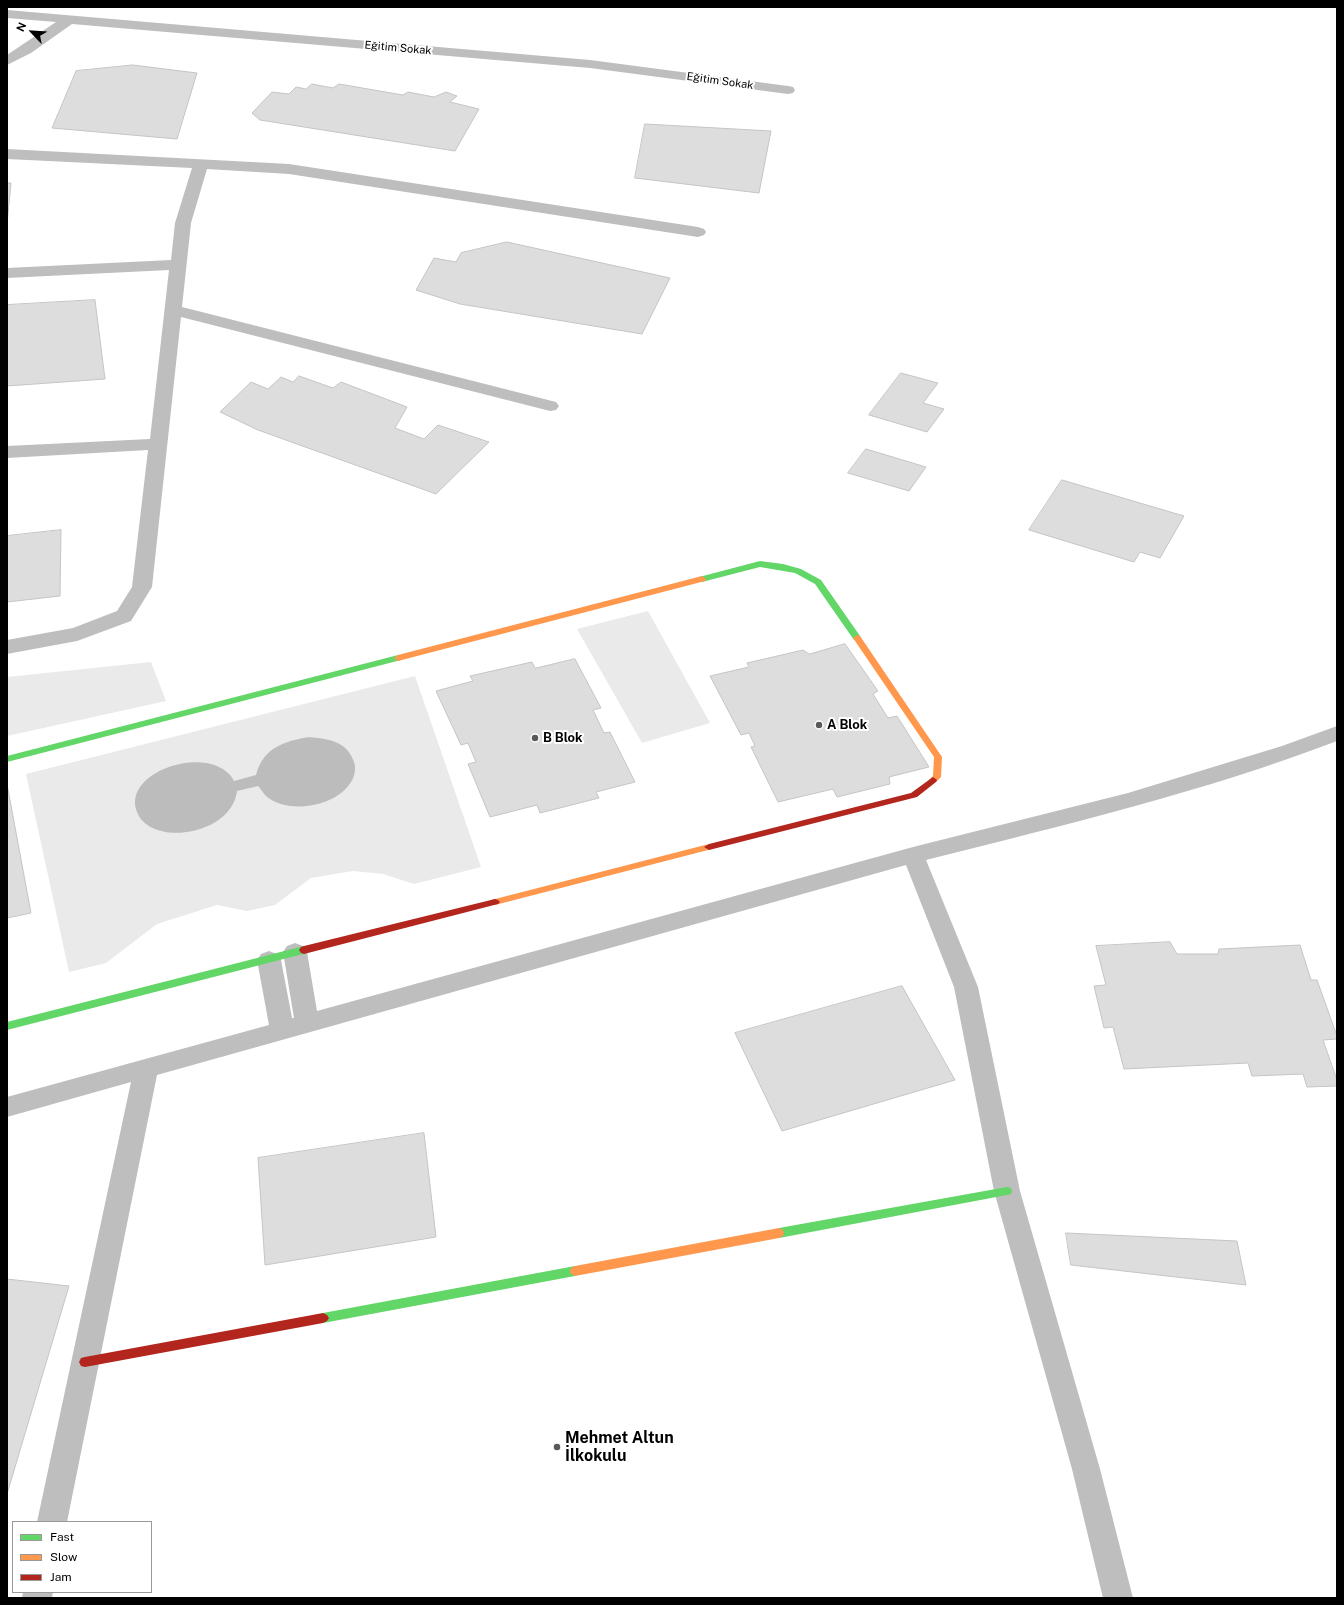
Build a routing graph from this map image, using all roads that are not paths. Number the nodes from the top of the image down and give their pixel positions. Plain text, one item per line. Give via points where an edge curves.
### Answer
1 (7, 14) edge
2 (70, 19) junction
3 (7, 61) edge
4 (788, 90) dead end
5 (7, 154) edge
6 (201, 164) junction
7 (698, 232) dead end
8 (179, 265) junction
9 (7, 273) edge
10 (173, 310) junction
11 (550, 406) dead end
12 (158, 444) junction
13 (7, 452) edge
14 (7, 647) edge
15 (1337, 733) edge
16 (7, 759) edge
17 (913, 855) junction
18 (295, 952) junction
19 (269, 960) junction
20 (307, 1022) junction
21 (7, 1026) edge
22 (282, 1029) junction
23 (146, 1068) junction
24 (7, 1107) edge
25 (1006, 1190) junction
26 (85, 1362) junction
27 (52, 1521) edge
28 (1118, 1598) edge

1 - 2 street, Eğitim Sokak
2 - 3 street
2 - 4 street, Eğitim Sokak via 590,64
5 - 6 street
6 - 7 street via 289,169
6 - 8 street via 183,222
8 - 9 street
8 - 10 street
10 - 11 street
10 - 12 street
12 - 13 street
12 - 14 street via 142,587 124,616 77,634
15 - 17 street via 1290,751 1130,800
16 - 18 street via 760,564 792,569 807,574 818,582 938,757 937,777 914,794
17 - 20 street
17 - 25 street via 966,987
18 - 19 street
18 - 20 street
19 - 21 street
19 - 22 street
20 - 22 street
22 - 23 street
23 - 24 street
23 - 26 street
25 - 26 street
25 - 28 street via 1086,1469
26 - 27 street

